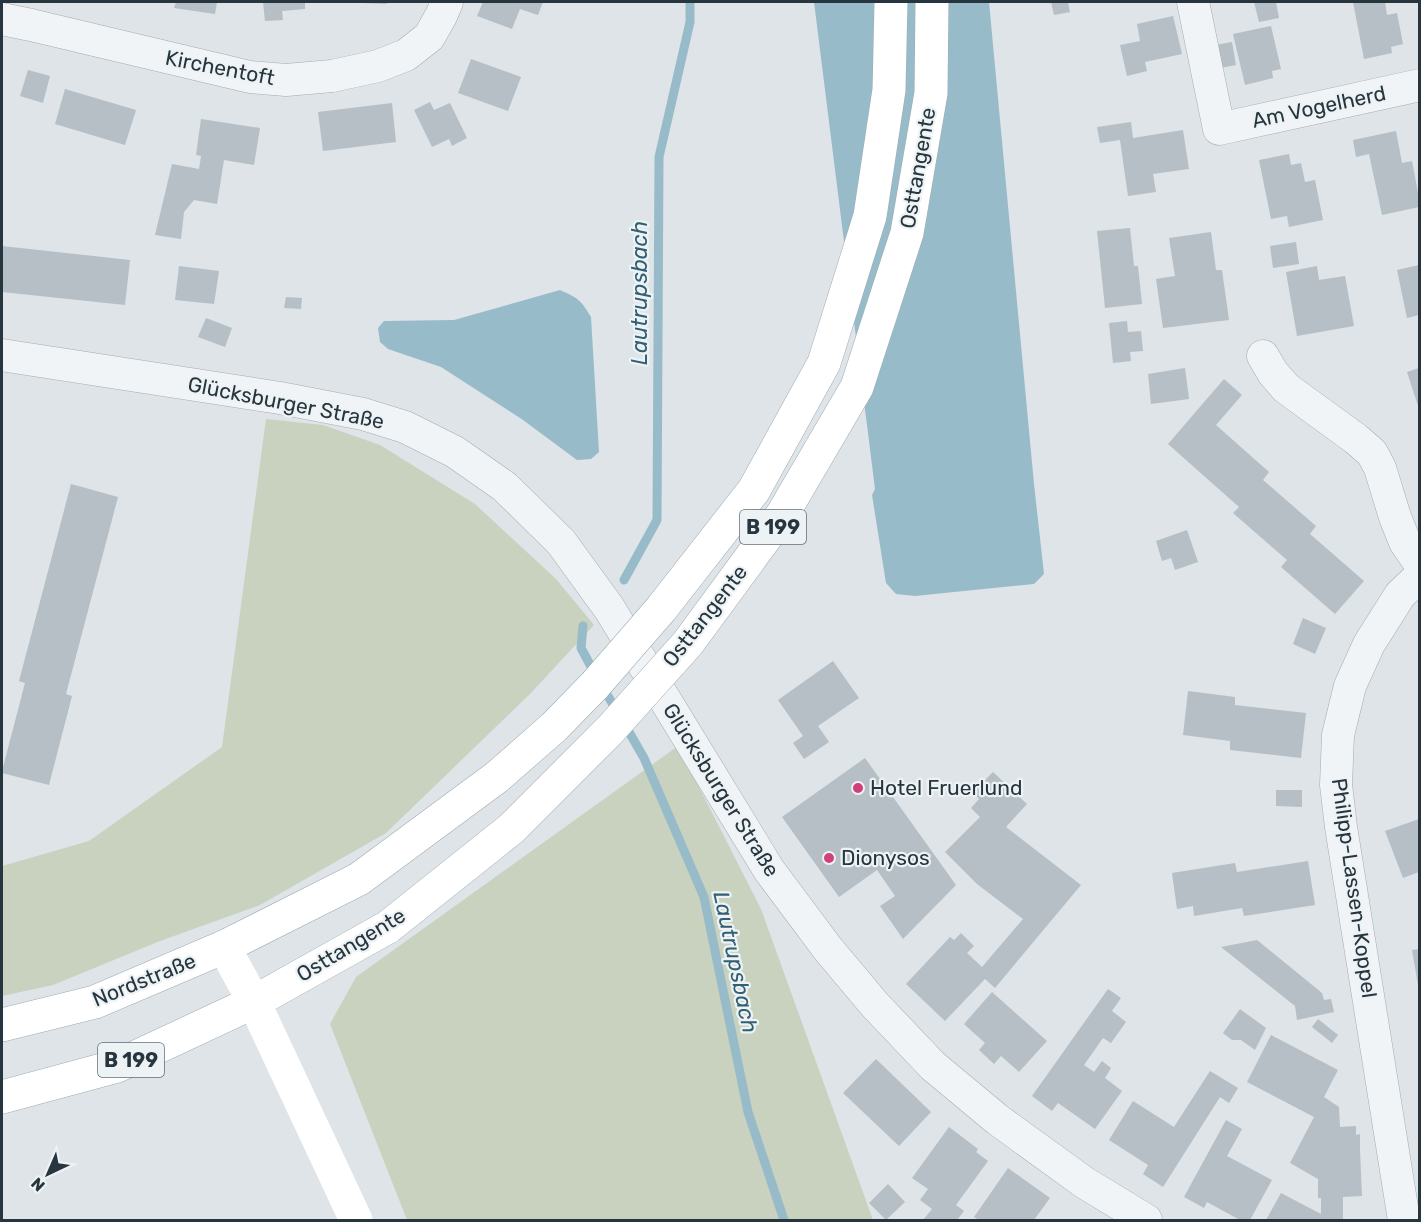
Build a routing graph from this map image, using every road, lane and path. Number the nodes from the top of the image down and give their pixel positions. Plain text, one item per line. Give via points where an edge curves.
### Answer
1 (447, 2) edge
2 (891, 2) edge
3 (932, 2) edge
4 (1194, 2) edge
5 (2, 20) edge
6 (1419, 86) edge
7 (2, 356) edge
8 (1263, 356) dead end
9 (1419, 564) edge
10 (1419, 576) edge
11 (224, 947) junction
12 (254, 1002) junction
13 (2, 1025) edge
14 (2, 1097) edge
15 (356, 1221) edge
16 (1146, 1221) edge
17 (1404, 1221) edge

1 - 5 street, Kirchentoft via 429,37 406,55 332,76 286,80 220,71
2 - 11 main road, Osttangente / B 199, bridge via 889,90 870,216 824,363 754,490 661,609 595,685 497,777 359,879
3 - 12 main road, Osttangente / B 199, bridge via 931,93 907,232 857,387 782,514 688,643 610,730 511,829 388,927
4 - 6 street, Am Vogelherd via 1219,129
7 - 16 street, Glücksburger Straße via 363,414 405,427 455,452 505,487 561,542 609,608 769,870 875,1005 933,1066 998,1120
8 - 9 street via 1286,388 1372,453 1405,542
10 - 17 street, Philipp-Lassen-Koppel via 1400,595 1369,644 1350,686 1338,735 1336,786
11 - 12 main road
11 - 13 main road, Nordstraße / B 199 via 95,1002
12 - 14 main road, B 199 via 117,1066
12 - 15 main road

